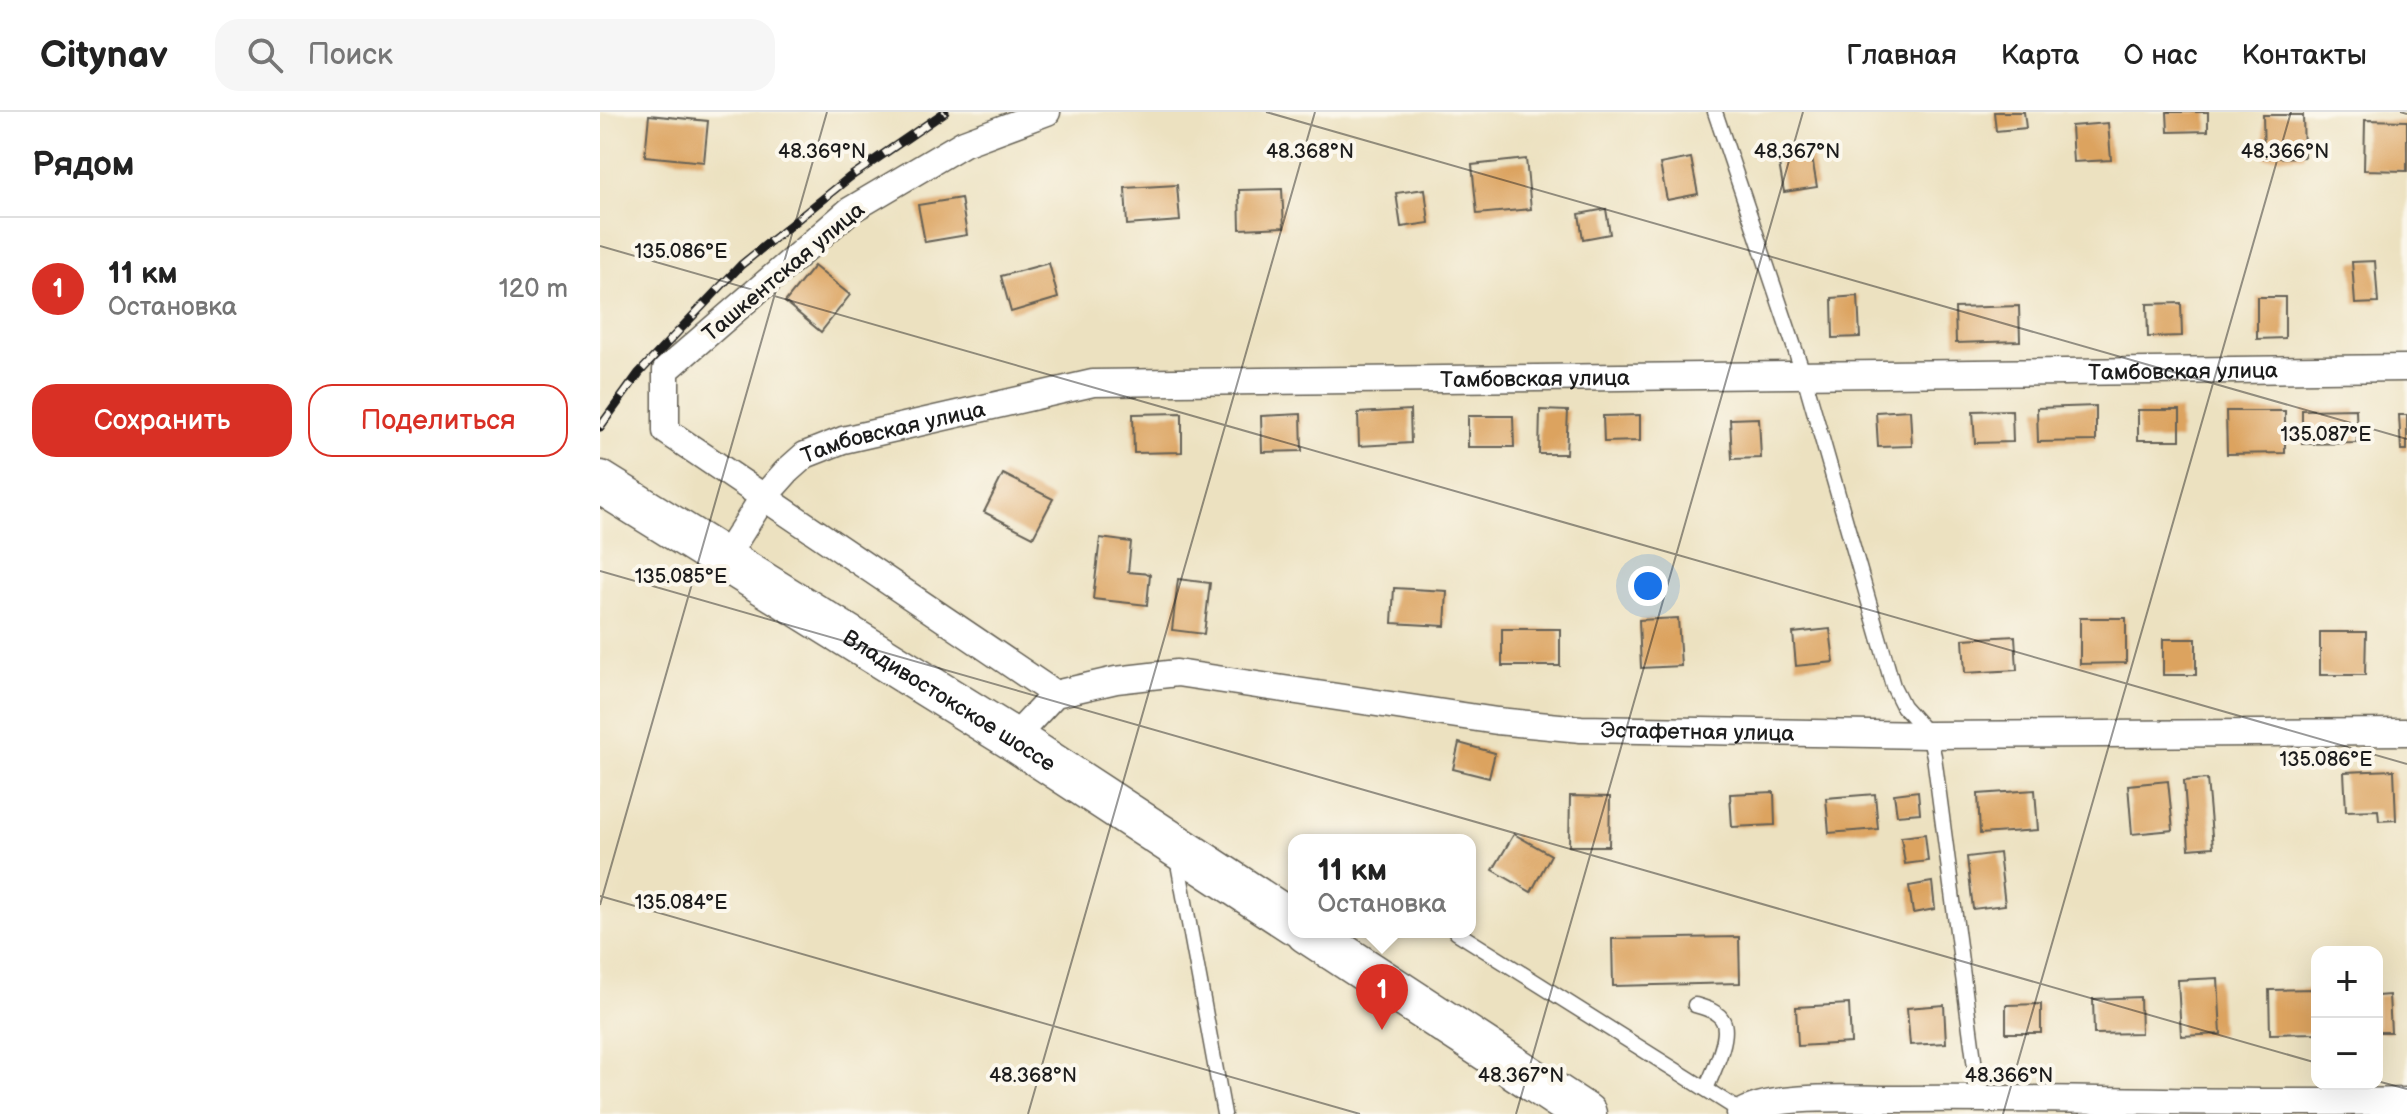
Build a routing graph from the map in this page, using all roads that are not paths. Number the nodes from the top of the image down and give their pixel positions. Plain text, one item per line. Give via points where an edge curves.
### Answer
1 (1047, 112) edge
2 (1715, 112) edge
3 (2407, 368) edge
4 (1804, 376) junction
5 (600, 482) edge
6 (762, 499) junction
7 (724, 559) junction
8 (1055, 694) junction
9 (2407, 732) edge
10 (1929, 735) junction
11 (1013, 739) junction
12 (1175, 845) junction
13 (1288, 919) edge
14 (1316, 938) edge
15 (1466, 938) edge
16 (1695, 1005) dead end
17 (1706, 1089) junction
18 (1979, 1098) junction
19 (2407, 1101) edge
20 (1741, 1113) edge
21 (1224, 1114) edge
22 (1585, 1114) edge

1 - 6 street, Ташкентская улица via 964,143 849,211 666,370 666,431
2 - 4 lane
3 - 4 street, Тамбовская улица
4 - 6 street, Тамбовская улица via 1093,383 843,440 805,455
4 - 10 lane via 1893,686
5 - 7 main road, Владивостокское шоссе
6 - 7 street, Тамбовская улица
6 - 8 street
7 - 11 main road, Владивостокское шоссе
8 - 10 street, Эстафетная улица via 1177,673 1524,725
8 - 11 street
9 - 10 street, Эстафетная улица
10 - 18 lane
11 - 12 main road, Владивостокское шоссе
12 - 13 main road, Владивостокское шоссе
12 - 21 lane
14 - 22 main road
15 - 17 lane
16 - 17 lane via 1715,1012 1725,1031
17 - 20 lane
18 - 19 street
18 - 20 street via 1787,1101

